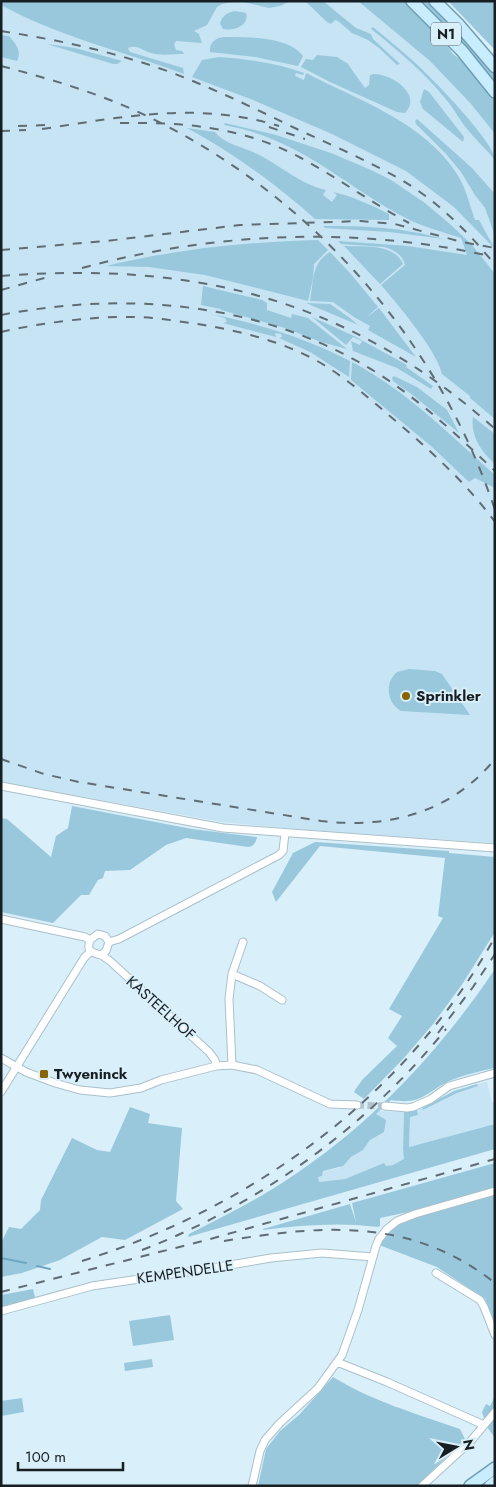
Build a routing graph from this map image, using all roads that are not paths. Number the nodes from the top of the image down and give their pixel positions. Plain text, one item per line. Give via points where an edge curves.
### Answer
1 (412, 1) edge
2 (434, 1) edge
3 (495, 67) edge
4 (495, 92) edge
5 (1, 786) edge
6 (285, 833) junction
7 (495, 848) edge
8 (1, 919) edge
9 (90, 940) junction
10 (108, 942) junction
11 (243, 942) dead end
12 (91, 951) junction
13 (101, 955) junction
14 (232, 974) junction
15 (282, 1000) dead end
16 (1, 1058) edge
17 (232, 1065) junction
18 (216, 1066) junction
19 (17, 1067) junction
20 (495, 1073) edge
21 (1, 1092) edge
22 (357, 1105) tunnel mouth
23 (385, 1106) tunnel mouth
24 (495, 1191) edge
25 (373, 1256) junction
26 (436, 1273) dead end
27 (1, 1311) edge
28 (495, 1335) edge
29 (337, 1362) junction
30 (495, 1412) edge
31 (484, 1425) junction
32 (495, 1468) edge
33 (495, 1482) edge
34 (252, 1486) edge
35 (422, 1486) edge
36 (470, 1486) edge
37 (490, 1486) edge

1 - 4 main road, N1 via 462,51
2 - 3 main road, N1
5 - 6 street via 223,828
6 - 7 street
6 - 10 street via 283,851 278,855
8 - 9 street
9 - 10 street via 98,934 105,936
9 - 12 street
10 - 13 street via 106,951
11 - 14 street
12 - 13 street
12 - 19 street
13 - 18 street, KASTEELHOF via 209,1052
14 - 15 street
14 - 17 street via 229,998
16 - 19 street
17 - 18 street
17 - 22 street via 257,1070 330,1104
18 - 19 street via 141,1088 110,1093 80,1090
19 - 21 street
20 - 23 street via 449,1086 413,1107
24 - 25 street via 397,1221 378,1239
25 - 27 street, KEMPENDELLE via 303,1254 92,1286 36,1298
25 - 29 street via 351,1331
26 - 28 street via 480,1300
29 - 31 street
29 - 34 street via 318,1388 266,1440 260,1451
30 - 31 street
31 - 35 street
32 - 36 main road
33 - 37 main road

